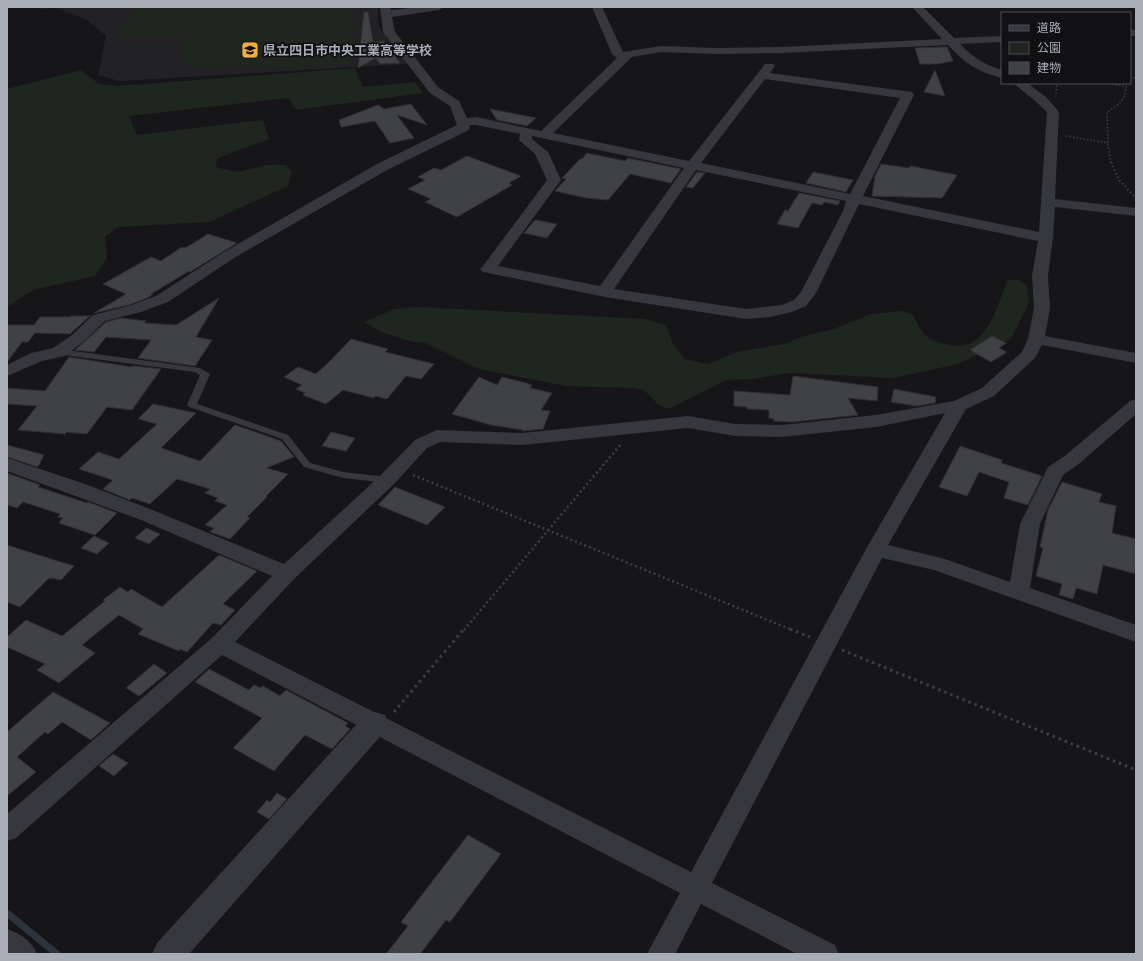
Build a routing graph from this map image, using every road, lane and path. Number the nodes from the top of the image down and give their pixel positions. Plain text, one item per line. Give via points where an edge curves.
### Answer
1 (439, 7) edge
2 (597, 7) edge
3 (917, 7) edge
4 (386, 11) edge
5 (1001, 39) edge
6 (950, 41) junction
7 (781, 50) junction
8 (623, 57) junction
9 (1001, 74) edge
10 (762, 75) junction
11 (1022, 84) edge
12 (1112, 84) edge
13 (1126, 86) joint
14 (462, 122) junction
15 (526, 132) junction
16 (1052, 134) junction
17 (544, 135) junction
18 (1108, 143) junction
19 (692, 166) junction
20 (854, 199) junction
21 (1136, 199) edge
22 (1047, 202) junction
23 (1136, 212) edge
24 (1046, 238) junction
25 (605, 291) junction
26 (1036, 339) junction
27 (59, 352) junction
28 (1136, 358) edge
29 (7, 371) edge
30 (959, 404) junction
31 (1136, 405) edge
32 (623, 442) dead end
33 (7, 464) edge
34 (392, 474) junction
35 (548, 530) junction
36 (876, 549) junction
37 (287, 574) junction
38 (1019, 592) junction
39 (1136, 634) edge
40 (220, 644) junction
41 (826, 644) junction
42 (379, 724) junction
43 (1136, 770) edge
44 (7, 830) edge
45 (695, 888) junction
46 (7, 942) edge
47 (23, 954) edge
48 (168, 954) edge
49 (661, 954) edge
50 (825, 954) edge

1 - 4 street via 404,13
2 - 8 street via 618,54
3 - 6 street
4 - 14 street via 389,32 434,90 455,104
5 - 6 street
6 - 7 street
6 - 9 street via 968,59 981,67
7 - 8 street via 662,49
7 - 10 street
8 - 17 street
10 - 19 street
10 - 20 street via 908,95
11 - 16 street via 1054,112
12 - 13 path
13 - 18 path via 1121,103 1107,112
14 - 15 street via 476,122
14 - 27 street via 464,127 382,167 229,255 162,298 135,309 99,318
15 - 17 street
15 - 25 street via 526,140 541,152 554,180 488,269
16 - 18 path
16 - 22 street
17 - 19 street
18 - 21 path via 1117,177
19 - 20 street
19 - 25 street
20 - 24 street
20 - 25 street via 808,293 800,303 786,309 746,314
22 - 23 street
22 - 24 street
24 - 26 street via 1040,276 1042,308
26 - 28 street
26 - 30 street via 1029,354 988,392
27 - 29 street via 37,357
27 - 34 lane via 197,370 205,374 192,405 286,437 307,465 343,475
30 - 34 street via 876,421 782,431 735,430 688,422 522,439 437,436 421,444
30 - 36 street
31 - 38 street via 1073,459 1055,471 1030,524
32 - 35 path
33 - 37 street via 56,480
34 - 35 path
34 - 37 street
35 - 41 path
35 - 42 path
36 - 38 street via 938,564
36 - 41 street
37 - 40 street
38 - 39 street
40 - 42 street
40 - 44 street
41 - 43 path
41 - 45 street
42 - 45 street
42 - 48 street
45 - 49 street
45 - 50 street
46 - 47 street

